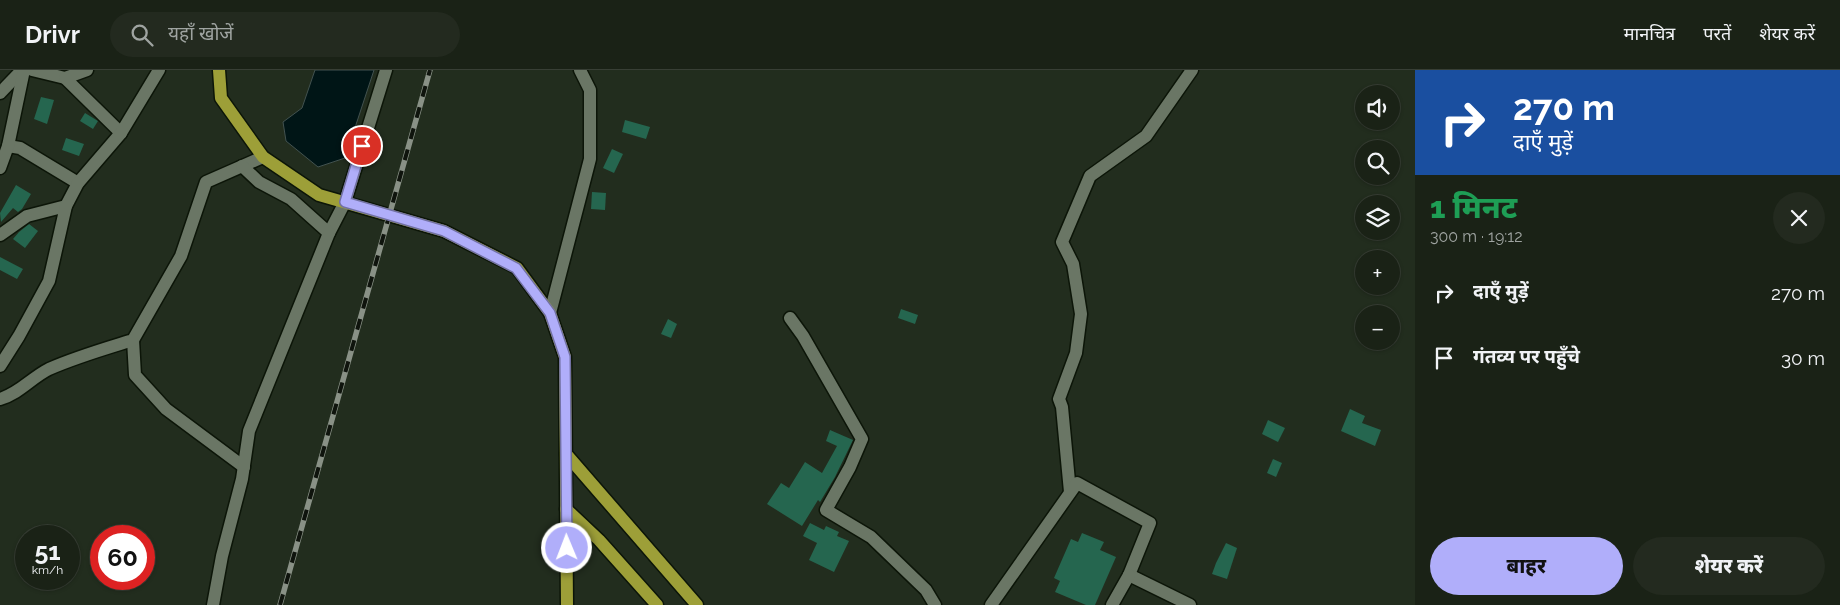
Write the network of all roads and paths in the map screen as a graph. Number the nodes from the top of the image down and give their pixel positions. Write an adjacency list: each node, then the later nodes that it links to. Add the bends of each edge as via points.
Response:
1 (23, 70): 10 (street); 12 (street)
2 (32, 70): 9 (street)
3 (87, 70): 9 (street)
4 (159, 70): 11 (street)
5 (219, 70): 13 (main road, via 221,98)
6 (386, 70): 17 (street)
7 (580, 70): 21 (street, via 590,90 590,159)
8 (1192, 70): 28 (street, via 1146,136 1090,176 1062,242 1073,264 1081,314 1076,353 1059,399)
9 (65, 78): 11 (street)
10 (0, 93)
11 (121, 133): 16 (street)
12 (8, 146): 15 (street); 16 (street, via 20,148)
13 (263, 157): 14 (street); 17 (main road, via 319,195)
14 (242, 166): 19 (street, via 259,182 291,199); 23 (street, via 206,182 181,256)
15 (0, 168)
16 (78, 183): 18 (street)
17 (345, 202): 19 (street); 21 (main road, via 444,231 516,268)
18 (66, 206): 20 (street, via 27,216); 24 (street, via 49,281)
19 (329, 233): 27 (street, via 249,431)
20 (0, 235)
21 (550, 313): 26 (main road, via 565,357)
22 (790, 318): 35 (street, via 862,439 826,510 870,537 926,590)
23 (133, 340): 25 (street, via 47,370 12,396); 27 (street, via 135,375 166,409)
24 (0, 366)
25 (0, 399)
26 (566, 454): 29 (main road); 34 (main road)
27 (244, 467): 31 (street)
28 (1070, 492): 30 (street, via 1077,483 1150,523); 36 (street)
29 (566, 509): 32 (main road); 33 (main road, via 599,540)
30 (1129, 575): 37 (street); 38 (street)
31 (213, 605)
32 (567, 605)
33 (657, 605)
34 (697, 605)
35 (936, 605)
36 (991, 605)
37 (1112, 605)
38 (1190, 605)

